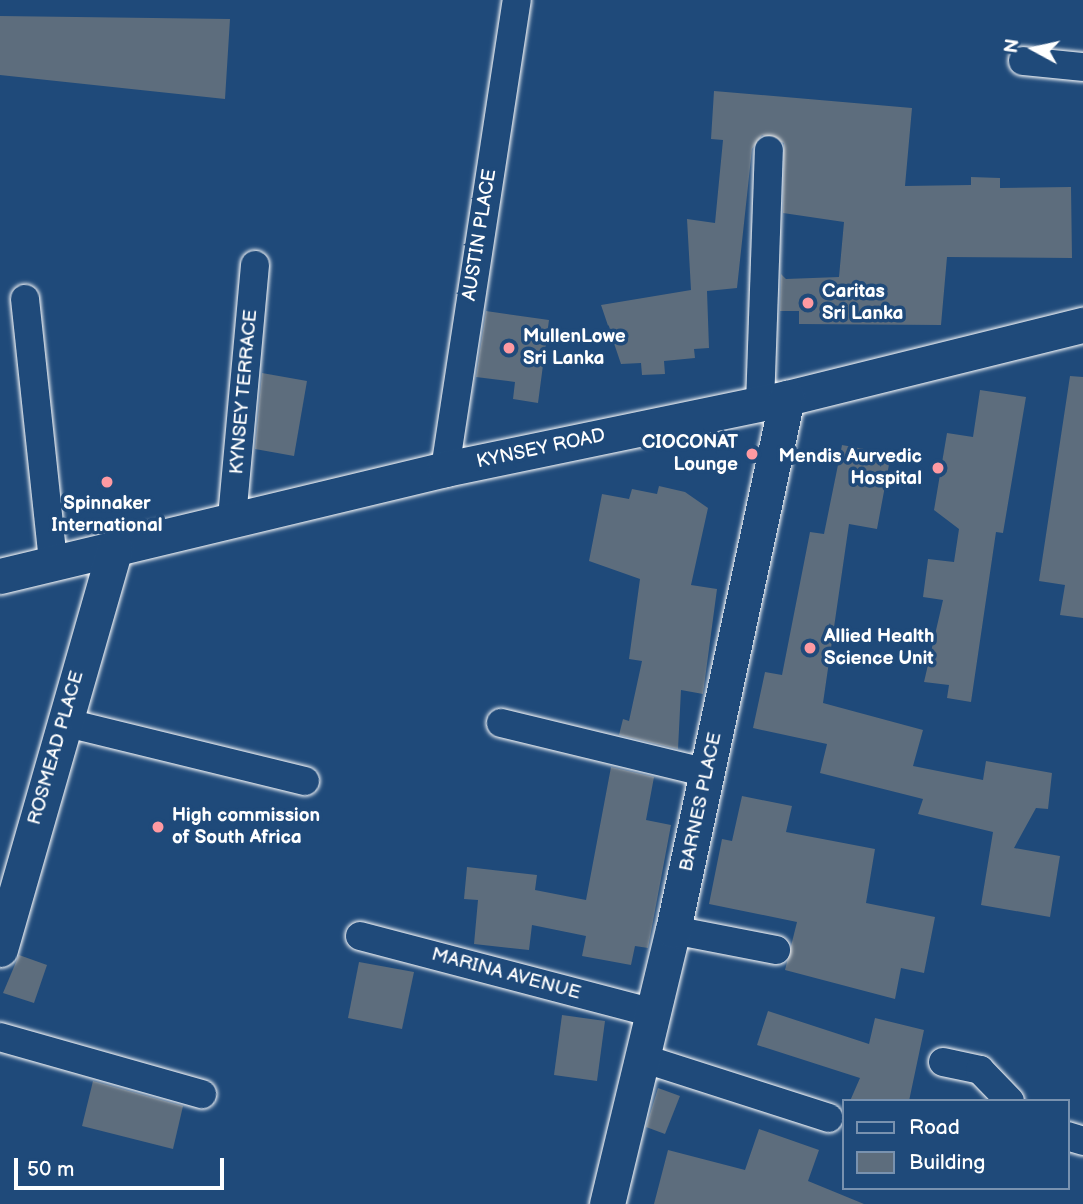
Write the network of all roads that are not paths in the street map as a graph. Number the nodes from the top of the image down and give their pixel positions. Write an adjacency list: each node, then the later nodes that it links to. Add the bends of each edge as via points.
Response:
1 (517, 0): 9 (street, AUSTIN PLACE)
2 (1023, 61): 3 (street)
3 (1083, 67)
4 (769, 150): 8 (street)
5 (255, 265): 10 (street, KYNSEY TERRACE)
6 (24, 299): 12 (street)
7 (1083, 325): 8 (street, KYNSEY ROAD)
8 (774, 401): 9 (street, KYNSEY ROAD); 16 (street, BARNES PLACE)
9 (445, 470): 10 (street, KYNSEY ROAD)
10 (232, 518): 11 (street, KYNSEY ROAD)
11 (115, 548): 12 (street, KYNSEY ROAD); 14 (street, ROSMEAD PLACE)
12 (53, 563): 13 (street, KYNSEY ROAD)
13 (0, 576)
14 (63, 722): 17 (street); 18 (street, ROSMEAD PLACE)
15 (501, 723): 16 (street)
16 (707, 773): 19 (street, BARNES PLACE)
17 (305, 781)
18 (7, 895): 21 (street, ROSMEAD PLACE)
19 (673, 930): 22 (street); 23 (street, BARNES PLACE)
20 (360, 936): 23 (street, MARINA AVENUE)
21 (0, 949)
22 (776, 950)
23 (653, 1013): 25 (street, BARNES PLACE)
24 (0, 1037): 27 (street)
25 (642, 1058): 29 (street); 30 (street, BARNES PLACE)
26 (943, 1062): 28 (street, via 981,1070)
27 (202, 1094)
28 (1008, 1099)
29 (829, 1118)
30 (607, 1204)

